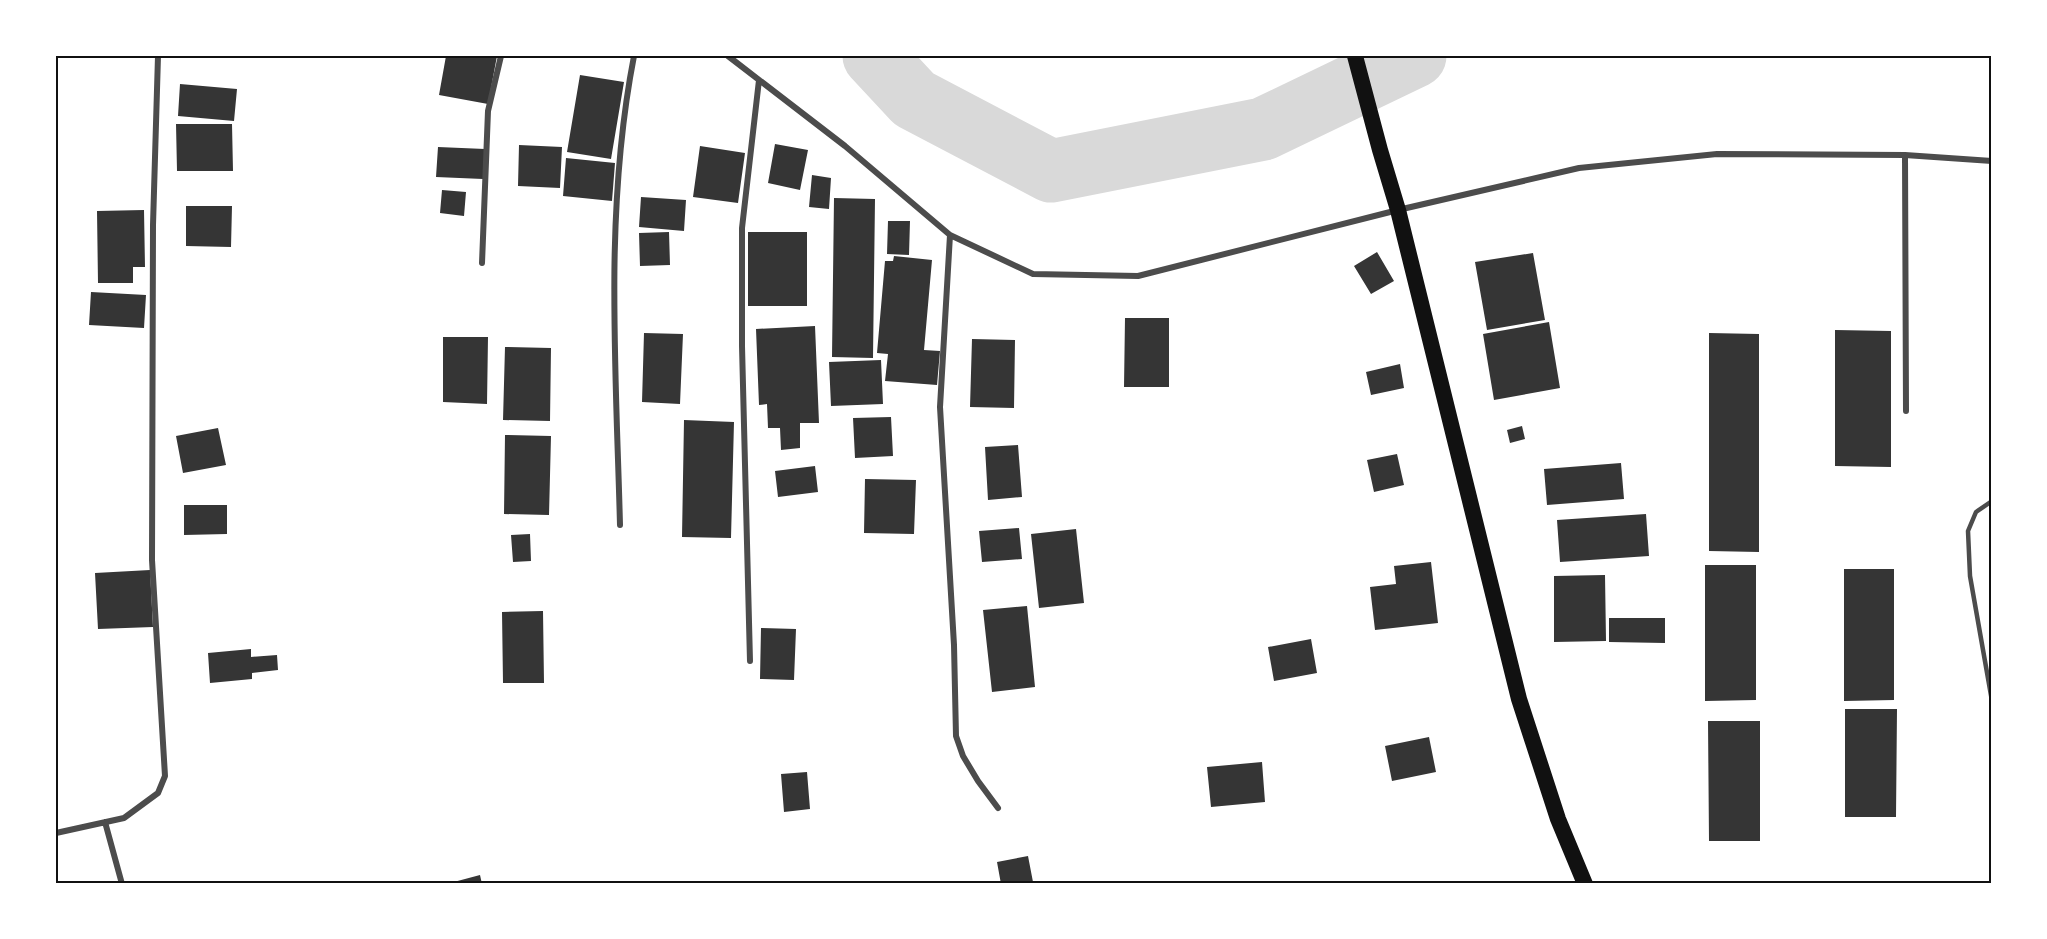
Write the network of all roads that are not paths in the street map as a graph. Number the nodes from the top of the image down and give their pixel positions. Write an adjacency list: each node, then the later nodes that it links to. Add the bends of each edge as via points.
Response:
1 (158, 56): 18 (street, via 152,560 165,776 158,793 143,805 124,818)
2 (501, 56): 11 (street, via 488,111)
3 (634, 56): 14 (street, via 617,180 614,279)
4 (728, 56): 6 (street)
5 (1355, 56): 9 (highway)
6 (759, 80): 10 (street); 15 (street, via 742,228)
7 (1905, 155): 8 (street); 9 (street, via 1717,154 1580,168); 12 (street)
8 (1992, 161)
9 (1398, 210): 10 (street, via 1138,276 1033,274); 21 (highway, via 1519,699 1558,819)
10 (950, 235): 17 (street, via 940,407 956,736 963,756)
11 (482, 262)
12 (1906, 411)
13 (1992, 501): 16 (lane, via 1976,512 1968,531 1970,576)
14 (620, 525)
15 (750, 661)
16 (1992, 701)
17 (998, 808)
18 (105, 822): 19 (street); 20 (street)
19 (56, 833)
20 (122, 884)
21 (1585, 884)

